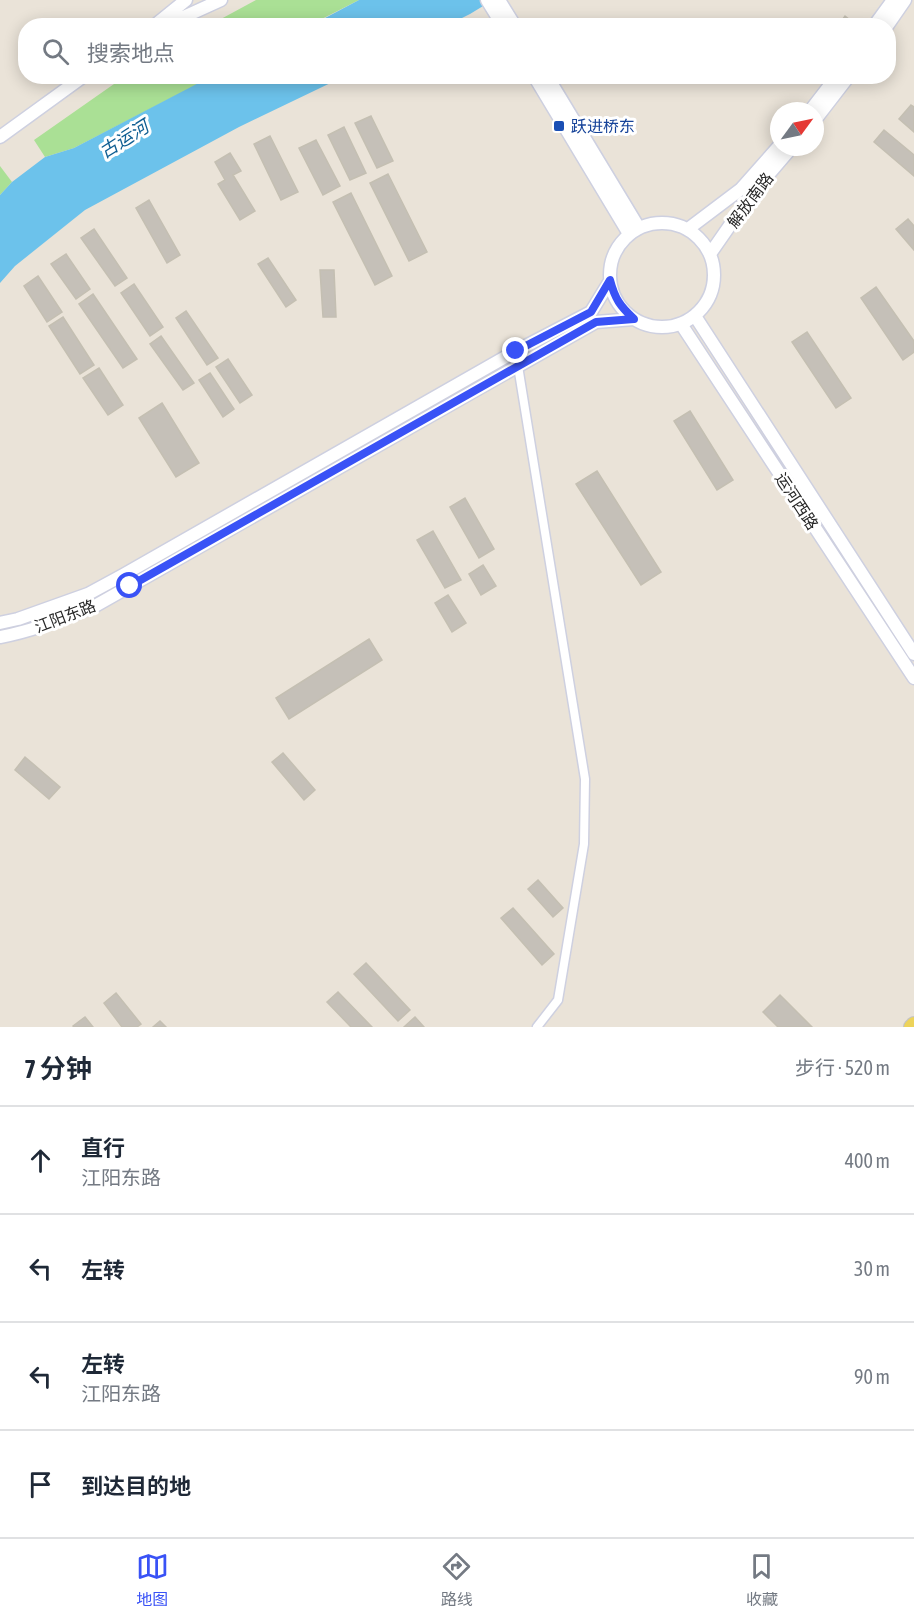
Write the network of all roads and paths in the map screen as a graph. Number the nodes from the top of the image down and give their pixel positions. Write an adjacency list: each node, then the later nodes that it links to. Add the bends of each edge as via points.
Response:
1 (186, 0): 8 (main road)
2 (203, 0): 9 (main road)
3 (221, 0): 10 (main road)
4 (487, 0): 11 (main road)
5 (499, 0): 12 (main road)
6 (893, 0): 13 (main road)
7 (905, 0): 14 (main road)
8 (164, 18)
9 (173, 18)
10 (182, 18)
11 (504, 18)
12 (508, 18)
13 (880, 18)
14 (892, 18)
15 (73, 84): 22 (main road)
16 (539, 84): 26 (main road)
17 (551, 84): 26 (main road)
18 (831, 84): 20 (main road)
19 (843, 84): 21 (main road)
20 (817, 102)
21 (824, 108)
22 (0, 137)
23 (770, 156): 25 (main road, 解放南路, via 741,189)
24 (784, 156): 27 (main road, 解放南路)
25 (688, 229): 26 (main road, via 672,223 655,223); 27 (main road)
26 (634, 231): 28 (main road, via 618,247 611,263)
27 (710, 254): 29 (main road, via 713,287 707,303)
28 (610, 280): 30 (main road, via 615,297); 33 (main road, 江阳东路, via 591,312 88,594)
29 (695, 316): 31 (main road); 35 (main road, 运河西路)
30 (634, 319): 31 (main road, via 665,327); 32 (main road, 江阳东路, via 596,322)
31 (681, 324): 36 (main road, 运河西路)
32 (518, 366): 34 (main road, 江阳东路, via 95,606); 37 (street, via 585,778 584,844 558,1000)
33 (0, 623)
34 (0, 637)
35 (914, 654)
36 (914, 678)
37 (537, 1027)

